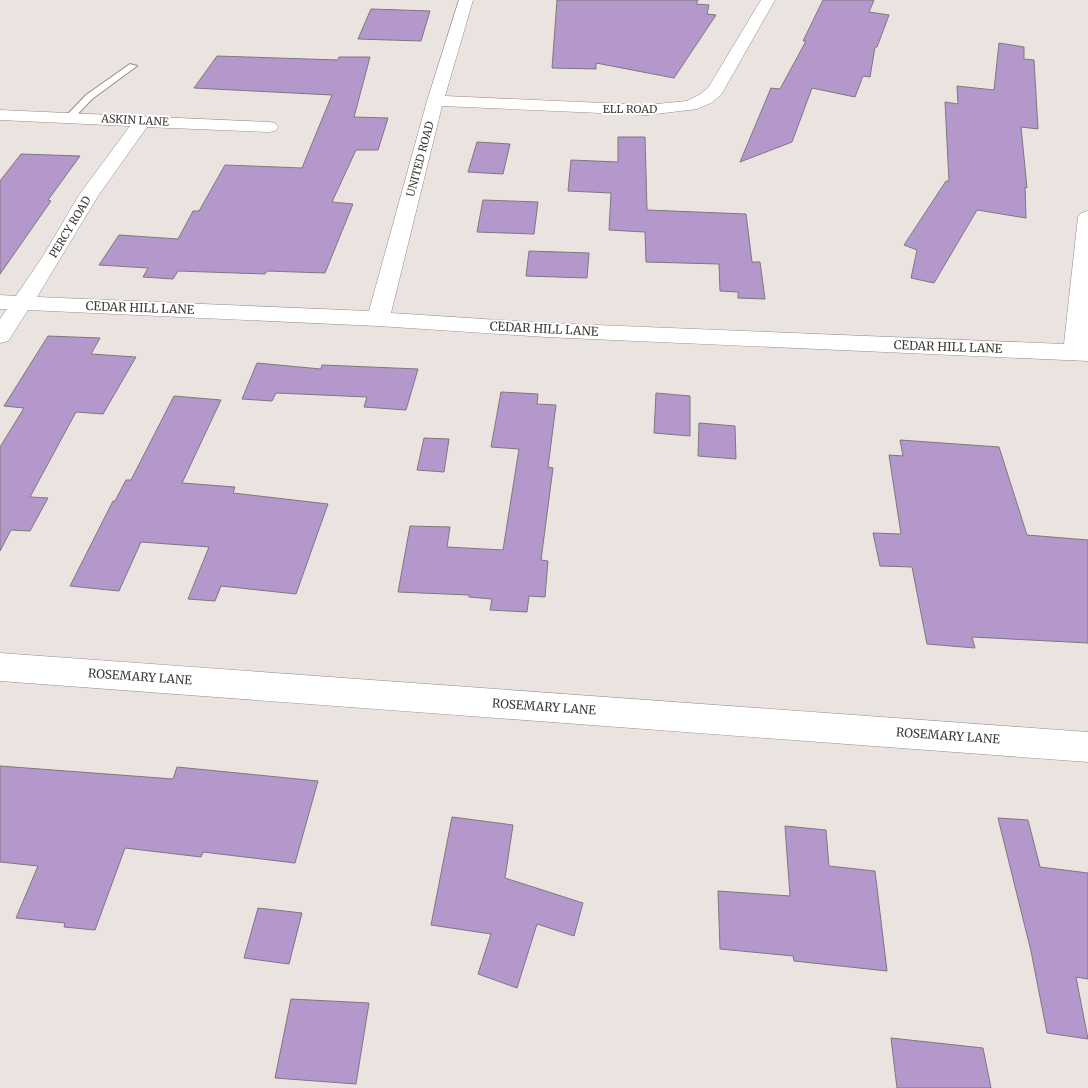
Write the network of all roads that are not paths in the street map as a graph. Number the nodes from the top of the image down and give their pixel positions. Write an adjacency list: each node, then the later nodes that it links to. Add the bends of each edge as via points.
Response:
1 (466, 0): 4 (street, UNITED ROAD)
2 (768, 0): 4 (street, ELL ROAD, via 715,91 691,105 616,110)
3 (132, 66): 6 (lane, via 89,97)
4 (435, 101): 12 (street, UNITED ROAD)
5 (0, 114): 6 (street, ASKIN LANE)
6 (70, 117): 7 (street, ASKIN LANE)
7 (143, 120): 8 (street, ASKIN LANE); 11 (street, PERCY ROAD, via 88,195 54,256)
8 (269, 127)
9 (1088, 228): 14 (street, via 1076,330)
10 (0, 302): 11 (street, CEDAR HILL LANE)
11 (22, 303): 12 (street, CEDAR HILL LANE); 13 (street, PERCY ROAD)
12 (378, 319): 14 (street, CEDAR HILL LANE, via 546,330)
13 (0, 336)
14 (1082, 353)
15 (0, 667): 16 (street, ROSEMARY LANE)
16 (1088, 746)

